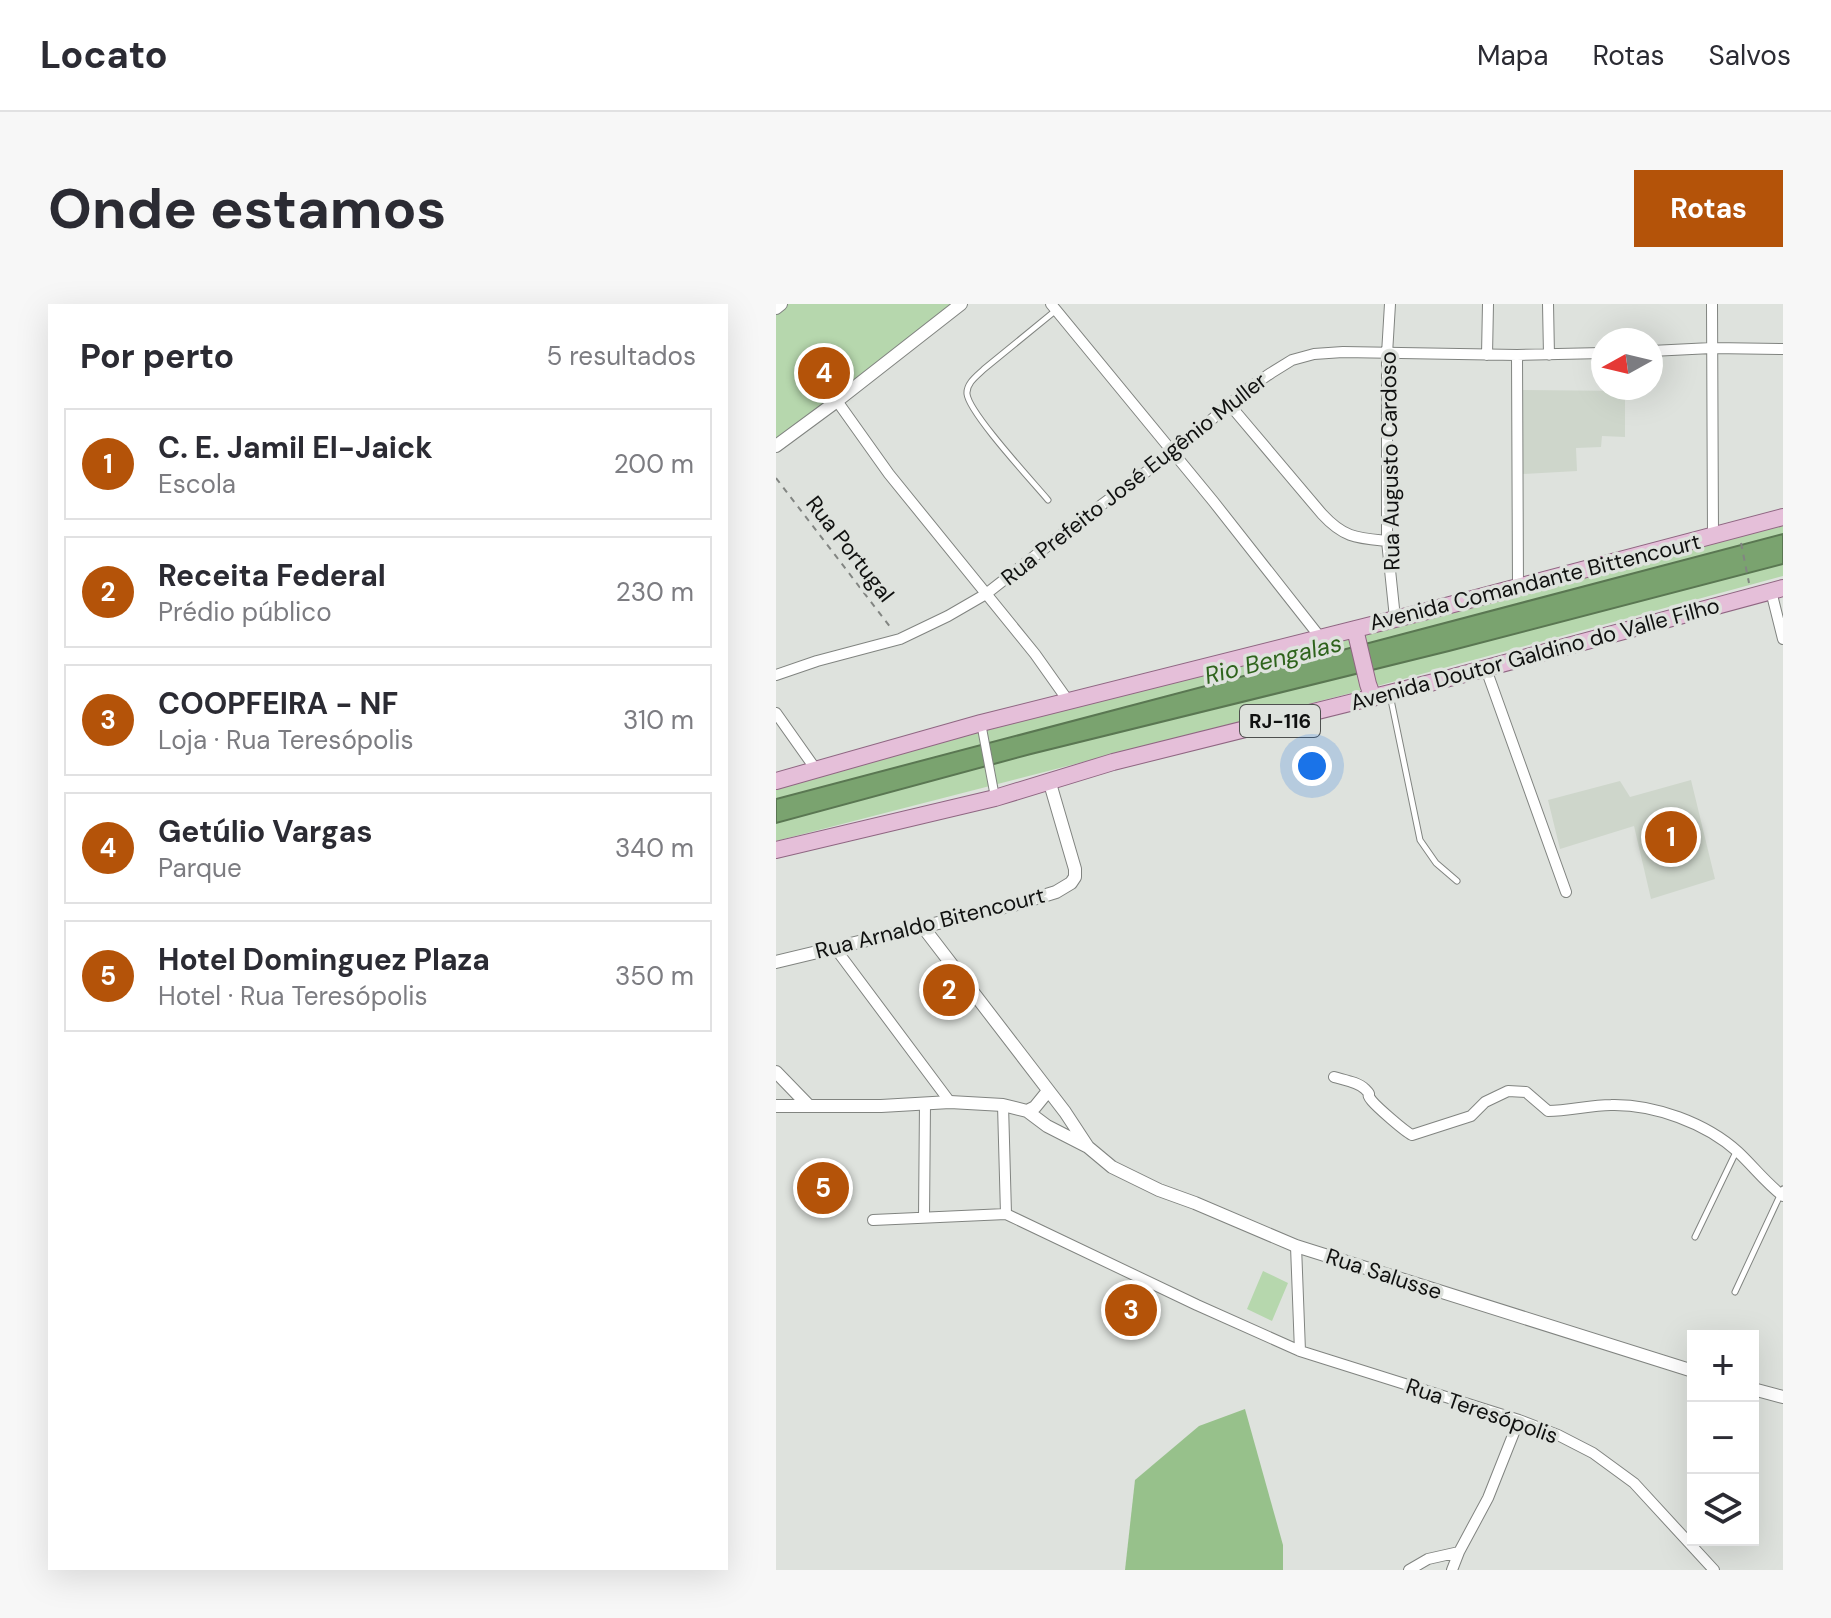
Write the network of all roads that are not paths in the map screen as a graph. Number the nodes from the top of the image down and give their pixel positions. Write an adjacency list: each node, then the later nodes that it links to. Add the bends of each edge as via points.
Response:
1 (781, 304): 8 (street)
2 (961, 304): 17 (street)
3 (1390, 304): 13 (street, Rua Augusto Cardoso)
4 (1488, 304): 14 (street)
5 (1548, 304): 16 (street)
6 (1712, 304): 9 (street)
7 (1054, 307): 20 (street); 21 (lane, via 967,390 977,414)
8 (776, 308)
9 (1712, 348): 10 (street); 11 (street); 23 (street)
10 (1783, 349)
11 (1663, 350)
12 (1591, 353): 16 (street, Rua Prefeito José Eugênio Muller)
13 (1387, 354): 14 (street, Rua Prefeito José Eugênio Muller); 18 (street, Rua Prefeito José Eugênio Muller, via 1343,352 1292,360); 24 (street, Rua Augusto Cardoso)
14 (1487, 355): 15 (street, Rua Prefeito José Eugênio Muller)
15 (1517, 355): 16 (street, Rua Prefeito José Eugênio Muller); 25 (street)
16 (1549, 355)
17 (837, 401): 19 (street); 27 (street)
18 (1229, 404): 20 (street, Rua Prefeito José Eugênio Muller); 24 (street, via 1337,530)
19 (776, 446)
20 (1173, 452): 27 (street, Rua Prefeito José Eugênio Muller); 30 (street)
21 (1048, 500)
22 (1783, 517): 23 (main road, Avenida Comandante Bittencourt)
23 (1713, 536): 25 (main road, Avenida Comandante Bittencourt)
24 (1387, 541): 28 (street, Rua Augusto Cardoso)
25 (1518, 588): 28 (main road, Avenida Comandante Bittencourt)
26 (1777, 590): 31 (street); 32 (main road, Avenida Doutor Galdino do Valle Filho / RJ-116)
27 (986, 594): 33 (street, Rua Prefeito José Eugênio Muller, via 900,639); 35 (street)
28 (1395, 618): 29 (main road, Avenida Comandante Bittencourt)
29 (1357, 634): 30 (main road, Avenida Comandante Bittencourt); 34 (main road)
30 (1320, 637): 35 (main road, Avenida Comandante Bittencourt)
31 (1783, 639)
32 (1486, 669): 34 (main road, Avenida Doutor Galdino do Valle Filho / RJ-116); 44 (street)
33 (776, 675)
34 (1376, 692): 39 (main road, Avenida Doutor Galdino do Valle Filho / RJ-116); 43 (lane, via 1420,840)
35 (1069, 702): 37 (main road, Avenida Comandante Bittencourt)
36 (776, 713): 38 (street)
37 (981, 723): 38 (main road, Avenida Comandante Bittencourt); 41 (street)
38 (817, 771): 40 (main road, Avenida Comandante Bittencourt)
39 (1049, 780): 41 (main road, Avenida Doutor Galdino do Valle Filho / RJ-116); 45 (street, Rua Arnaldo Bitencourt, via 1075,869 1071,883 1041,897)
40 (776, 781)
41 (995, 798): 42 (main road, Avenida Doutor Galdino do Valle Filho / RJ-116)
42 (776, 850)
43 (1457, 881)
44 (1566, 892)
45 (923, 927): 46 (street, Rua Arnaldo Bitencourt); 50 (street)
46 (835, 948): 47 (street, Rua Arnaldo Bitencourt); 51 (street)
47 (776, 962)
48 (776, 1072): 55 (street)
49 (1334, 1077): 58 (street, via 1362,1086 1412,1135 1471,1116 1508,1091 1526,1092 1548,1111 1638,1107 1691,1121)
50 (1048, 1091): 56 (street); 57 (street)
51 (950, 1102): 52 (street); 53 (street)
52 (925, 1103): 55 (street); 61 (street)
53 (1003, 1105): 56 (street); 60 (street)
54 (776, 1106): 55 (street)
55 (809, 1106)
56 (1027, 1111): 57 (street)
57 (1088, 1147): 64 (street, Rua Salusse, via 1138,1180)
58 (1737, 1151): 59 (street); 63 (lane)
59 (1782, 1193): 65 (lane)
60 (1006, 1214): 61 (street, Rua Teresópolis); 66 (street, Rua Teresópolis)
61 (924, 1217): 62 (street, Rua Teresópolis)
62 (873, 1220)
63 (1695, 1237)
64 (1296, 1246): 66 (street); 67 (street, Rua Salusse)
65 (1735, 1292)
66 (1300, 1351): 70 (street, Rua Teresópolis)
67 (1687, 1369)
68 (1759, 1391): 69 (street)
69 (1783, 1397)
70 (1519, 1420): 71 (street, via 1488,1498); 74 (street, Rua Teresópolis, via 1593,1453 1634,1483)
71 (1459, 1552): 72 (street); 73 (street)
72 (1409, 1570)
73 (1452, 1570)
74 (1714, 1570)

